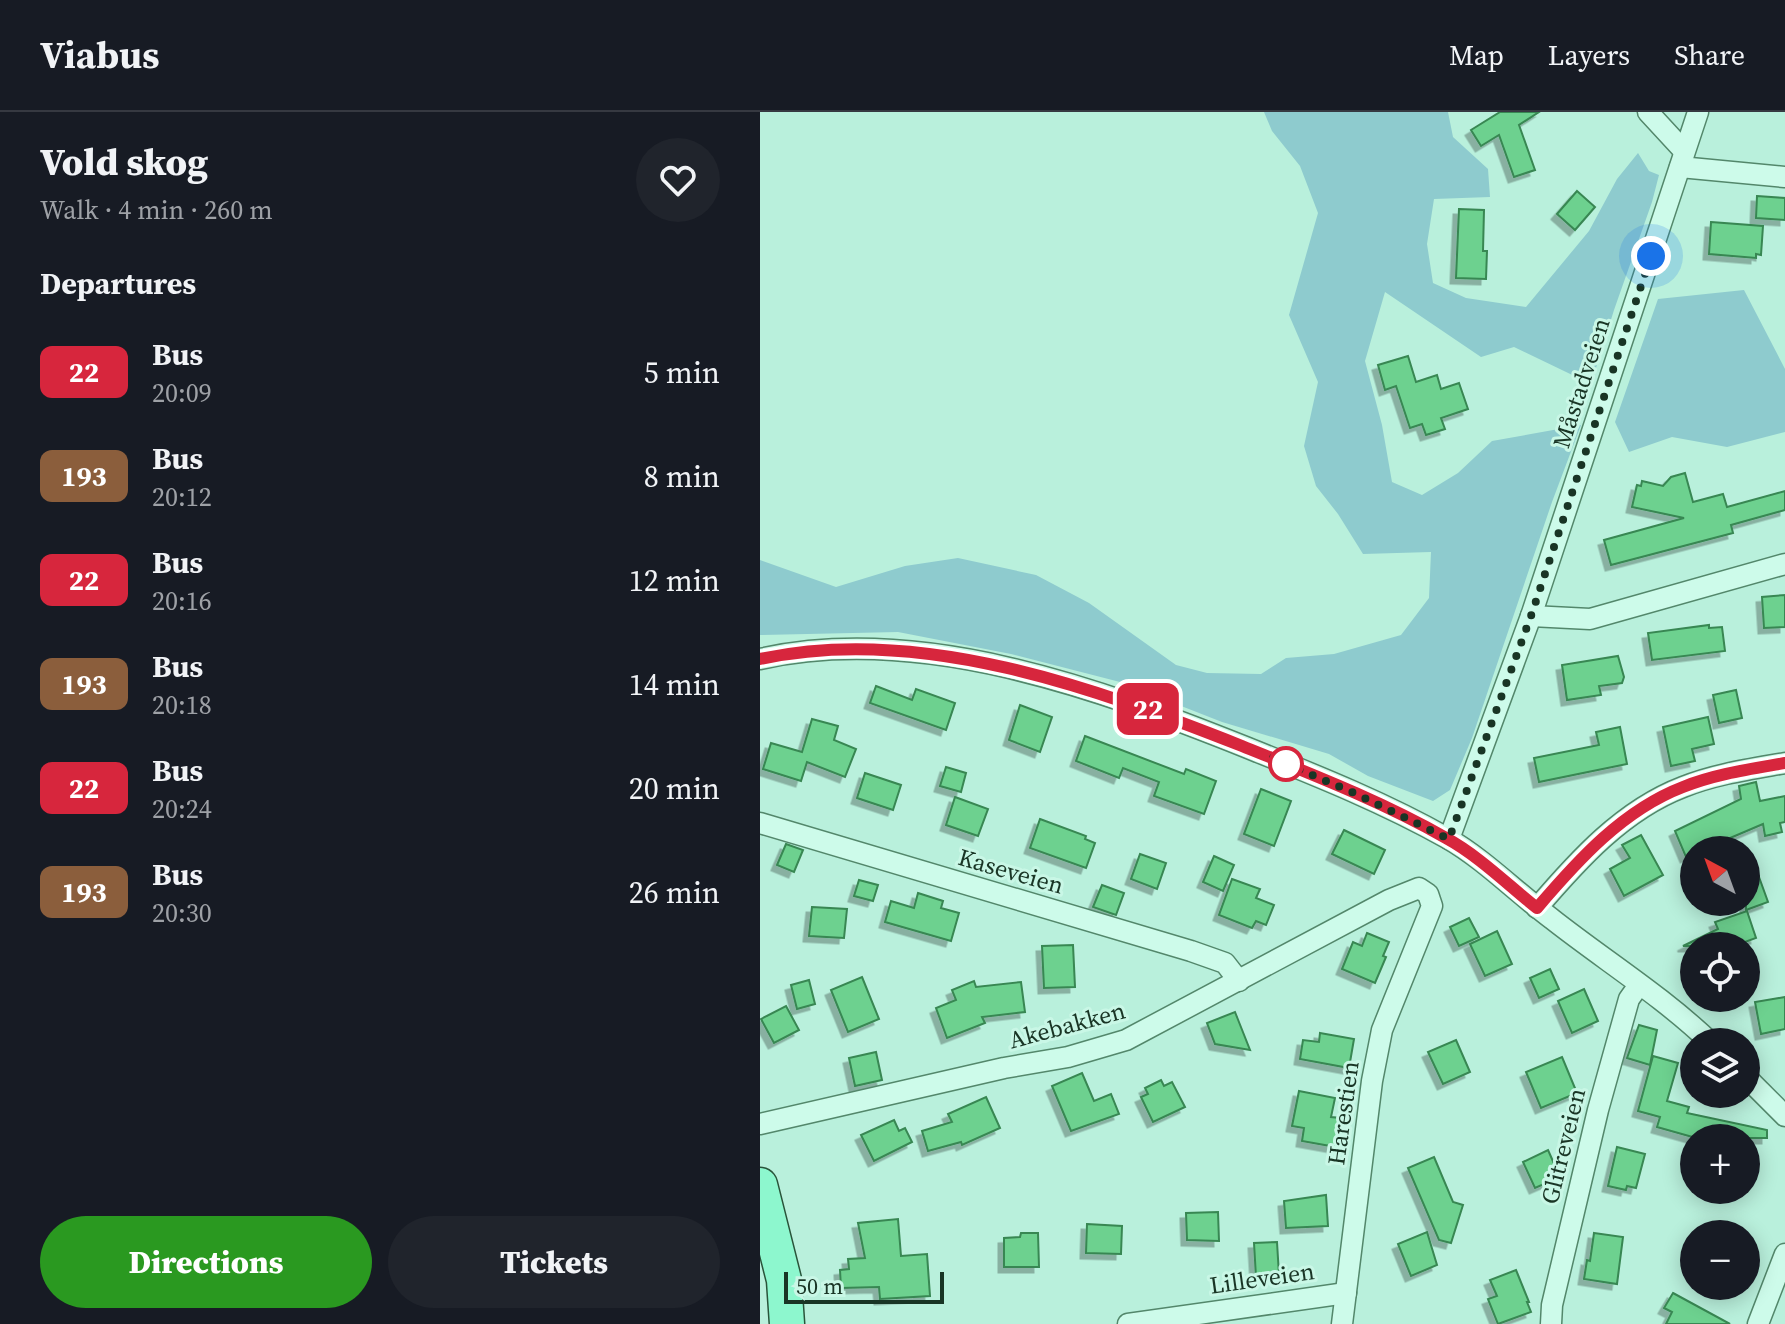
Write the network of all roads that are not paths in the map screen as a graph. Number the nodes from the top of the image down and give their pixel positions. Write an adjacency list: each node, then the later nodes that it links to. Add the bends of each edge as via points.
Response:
1 (1648, 112): 3 (street)
2 (1698, 112): 3 (street, Måstadveien)
3 (1682, 159): 4 (street); 6 (street, Måstadveien)
4 (1785, 177)
5 (1785, 564): 6 (street, via 1590,619)
6 (1531, 616): 10 (street, Måstadveien)
7 (760, 659): 10 (street, via 817,652 913,652 1028,673 1180,721 1328,781)
8 (1785, 763): 11 (street, via 1685,786 1656,799 1610,831)
9 (760, 823): 13 (street, Kaseveien, via 1191,951 1225,963)
10 (1449, 839): 11 (street)
11 (1537, 908): 14 (street)
12 (1428, 918): 13 (street, Akebakken, via 1428,894 1419,888 1409,890); 21 (street, Harestien, via 1382,1030)
13 (1239, 981): 18 (street, Akebakken, via 1126,1040)
14 (1639, 985): 15 (street); 26 (street, Glitreveien, via 1629,999 1598,1110)
15 (1693, 1028)
16 (1760, 1091): 17 (street)
17 (1785, 1116)
18 (760, 1124)
19 (760, 1185): 23 (main road, via 784,1280)
20 (1785, 1254): 27 (street)
21 (1346, 1293): 22 (street, Lilleveien); 25 (street, Harestien)
22 (1194, 1320): 24 (street, Lilleveien)
23 (787, 1324)
24 (1128, 1324)
25 (1342, 1324)
26 (1551, 1324)
27 (1758, 1324)

